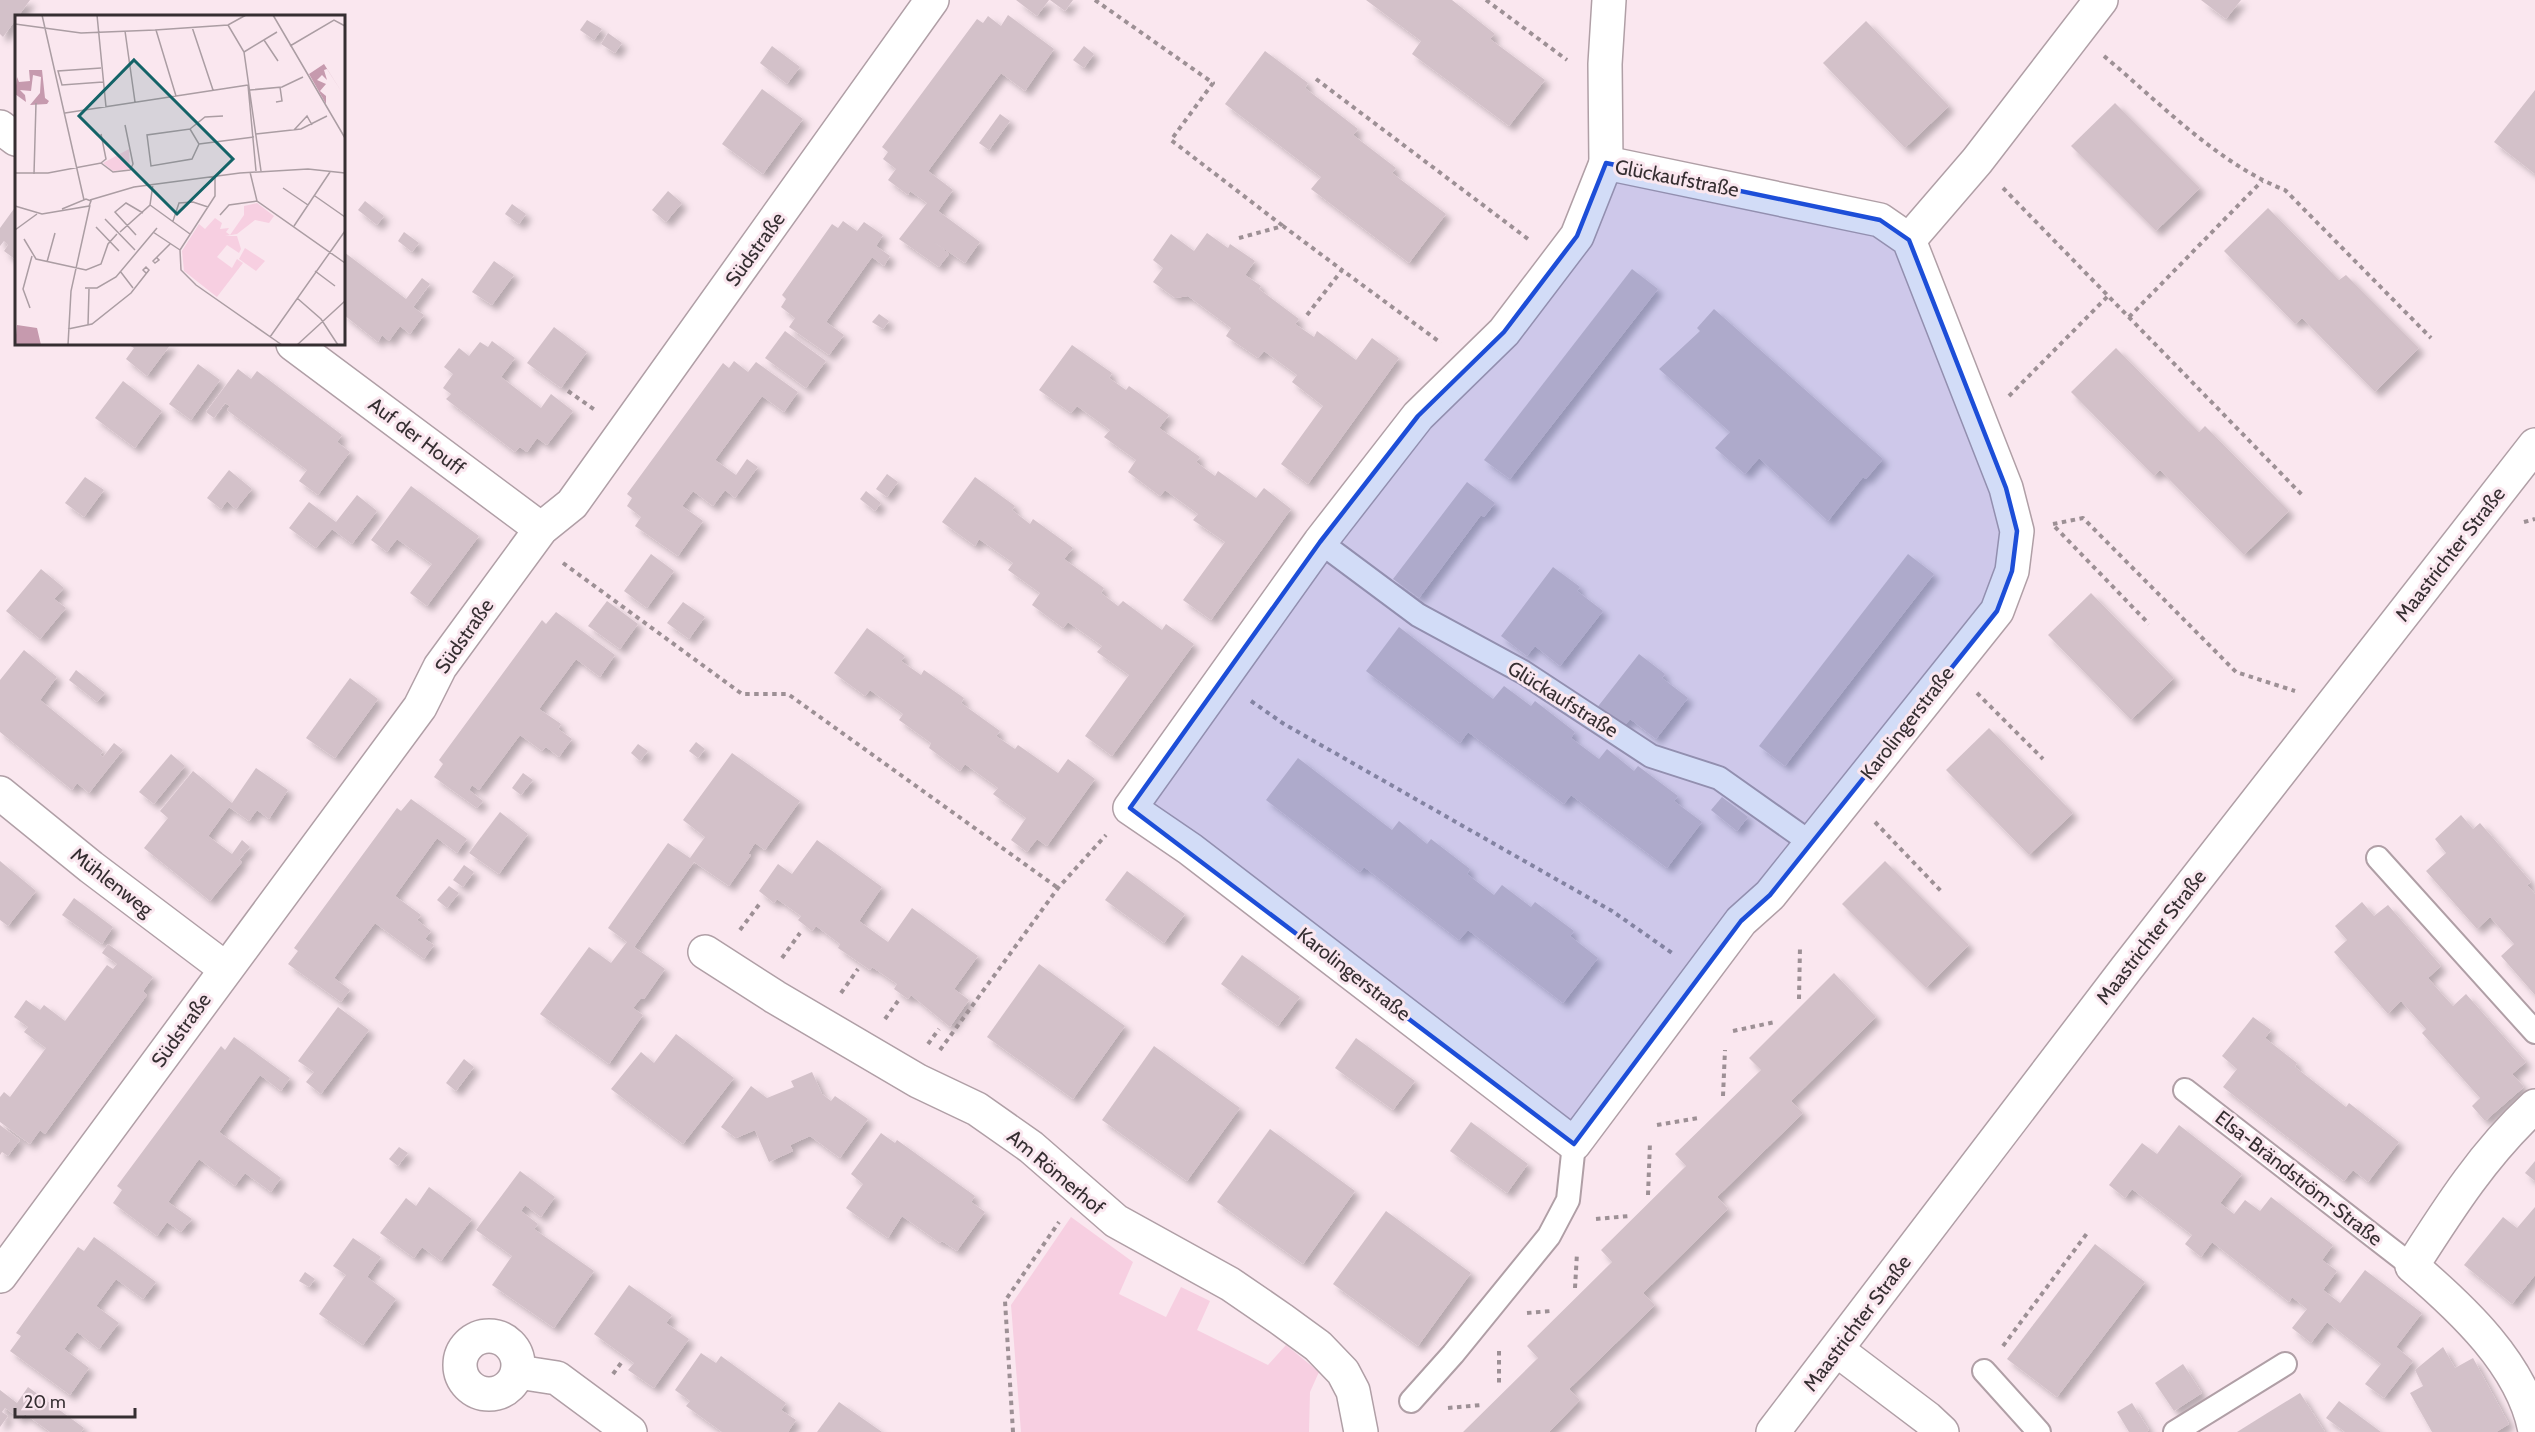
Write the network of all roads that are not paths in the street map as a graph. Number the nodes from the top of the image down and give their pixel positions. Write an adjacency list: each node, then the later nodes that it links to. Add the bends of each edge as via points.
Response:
1 (933, 0): 10 (street, Südstraße, via 572,504)
2 (1609, 0): 6 (street)
3 (2101, 0): 7 (street, via 1977,161)
4 (0, 127): 5 (street)
5 (15, 138)
6 (1606, 163): 7 (street, Glückaufstraße, via 1880,220); 11 (street, Glückaufstraße, via 1577,236 1504,332 1418,416)
7 (1909, 240): 14 (street, Karolingerstraße, via 2006,488 2017,531 2012,571 1997,611)
8 (294, 345): 10 (street, Auf der Houff)
9 (2532, 457): 24 (street, Maastrichter Straße, via 2323,716 1997,1136)
10 (537, 535): 17 (street, Südstraße, via 440,667 420,707)
11 (1320, 542): 13 (street, Glückaufstraße); 14 (lane, Glückaufstraße, via 1418,615 1523,672 1651,756 1719,778)
12 (0, 793): 17 (street, Mühlenweg)
13 (1130, 808): 21 (street, Karolingerstraße, via 1190,849)
14 (1811, 843): 21 (street, Karolingerstraße, via 1770,895 1741,921)
15 (2378, 858): 18 (lane)
16 (705, 952): 31 (street, Am Römerhof, via 918,1081 977,1108 1031,1147 1116,1221 1230,1284 1318,1346 1348,1381)
17 (226, 969): 23 (street, Südstraße)
18 (2535, 1032)
19 (2185, 1090): 22 (lane, Elsa-Brändström-Straße)
20 (2535, 1106): 22 (street, via 2503,1136 2452,1203)
21 (1574, 1144): 28 (lane, via 1568,1200 1549,1236)
22 (2412, 1266): 29 (street, Elsa-Brändström-Straße, via 2477,1327 2511,1371)
23 (0, 1276)
24 (1837, 1350): 32 (street, Maastrichter Straße); 33 (street)
25 (2285, 1364): 35 (lane)
26 (1984, 1371): 34 (lane)
27 (518, 1372): 30 (street, via 557,1378)
28 (1411, 1401)
29 (2535, 1431)
30 (630, 1432)
31 (1361, 1432)
32 (1773, 1432)
33 (1942, 1432)
34 (2039, 1432)
35 (2175, 1432)

